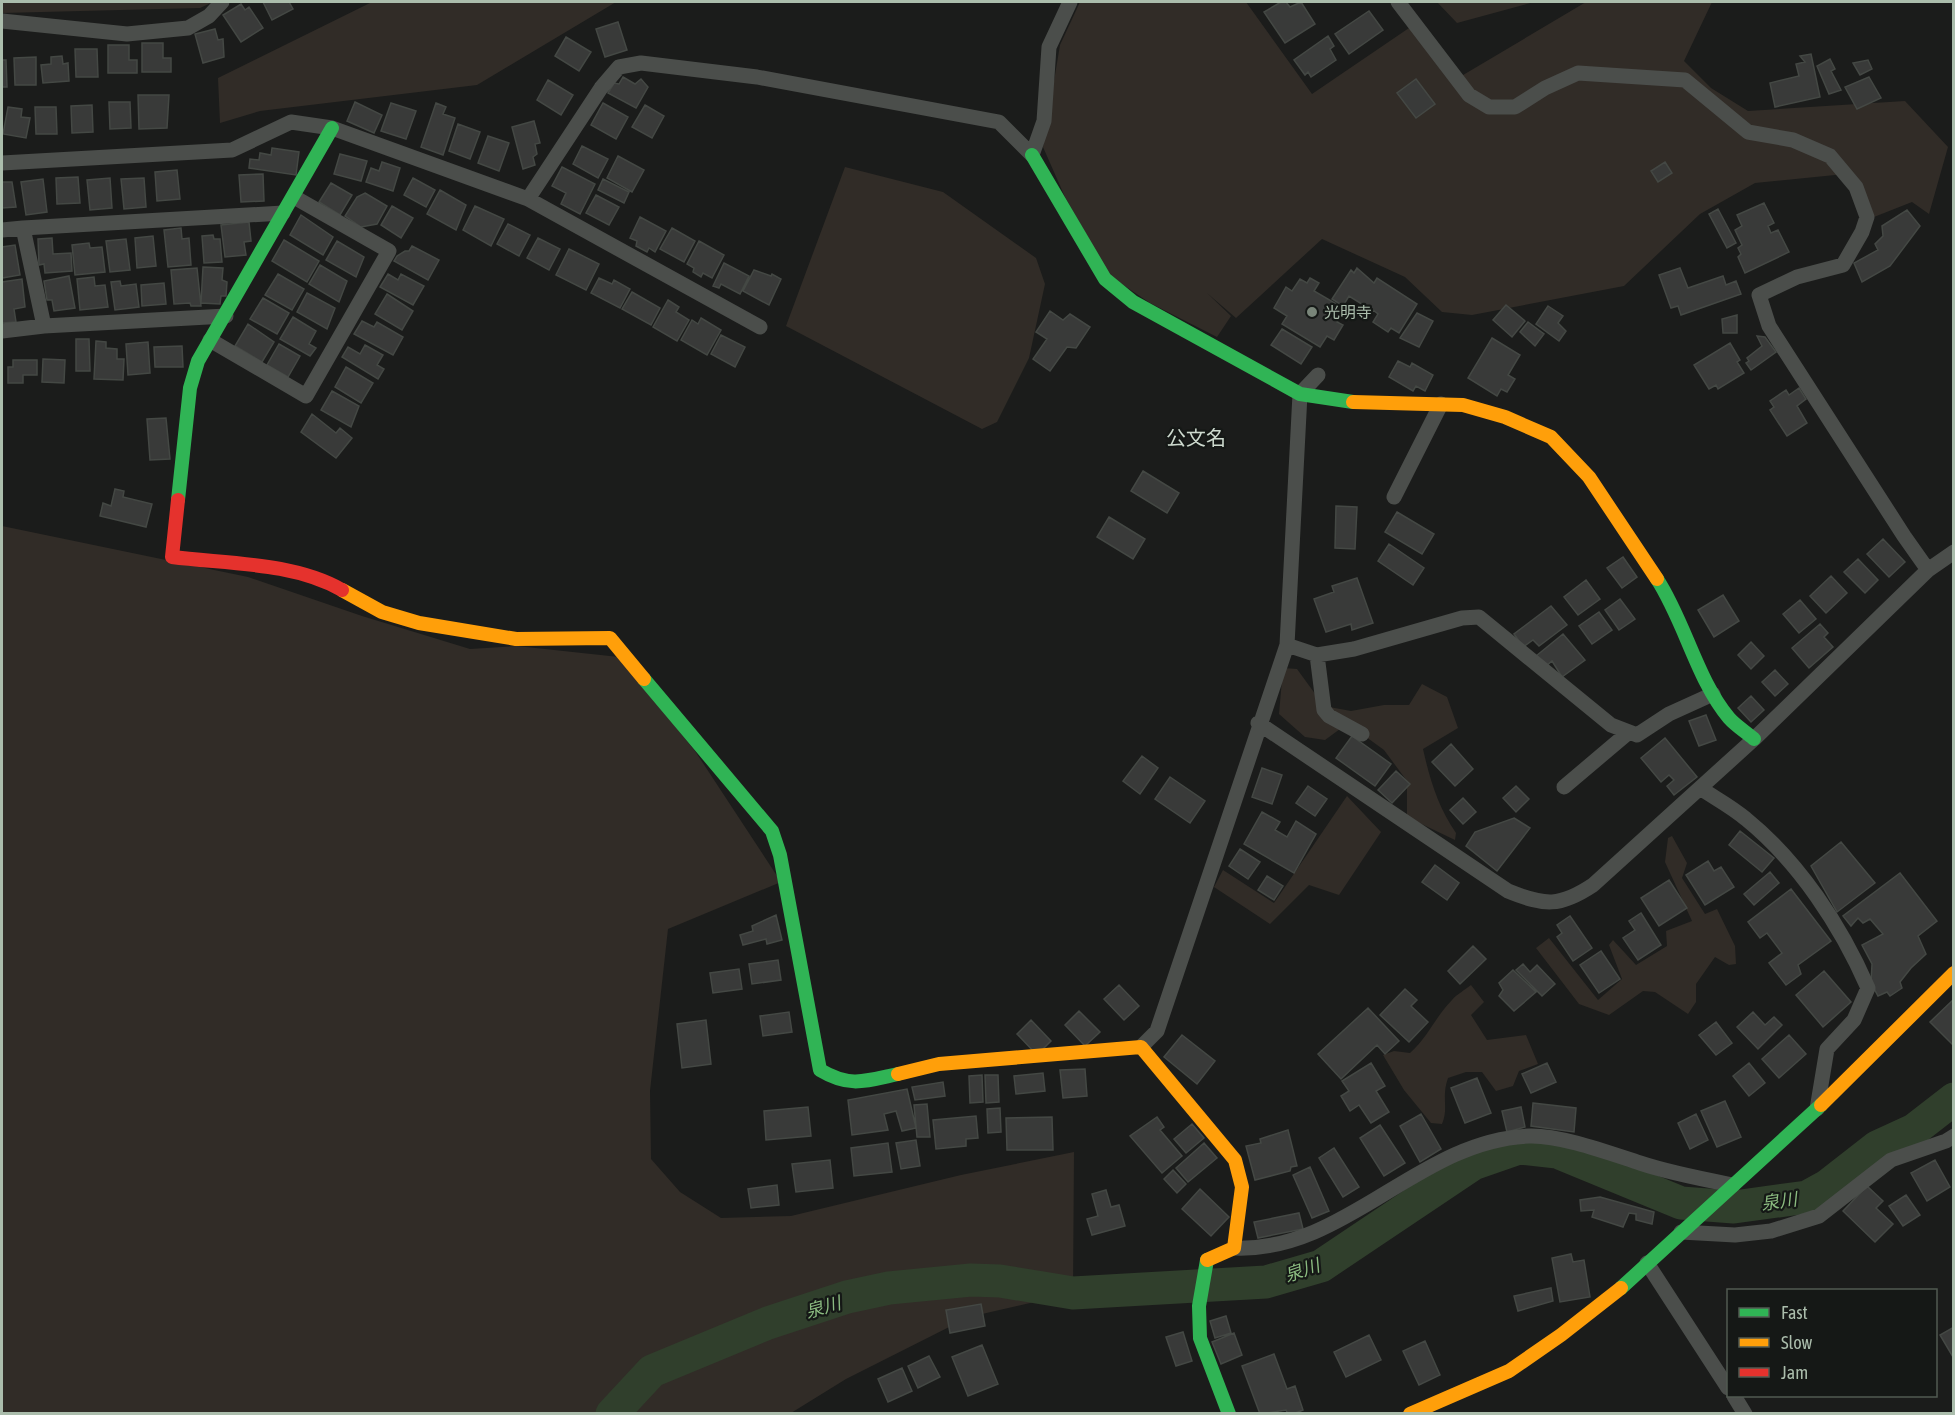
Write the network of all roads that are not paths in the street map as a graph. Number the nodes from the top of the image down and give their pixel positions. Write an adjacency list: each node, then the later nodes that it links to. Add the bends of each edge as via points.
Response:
1 (222, 2): 4 (street, via 209,16 188,28 127,34)
2 (1070, 2): 6 (street, via 1049,48 1044,121)
3 (1398, 2): 23 (street, via 1469,95 1489,107 1515,106 1578,73 1685,80 1748,132 1793,140 1830,156 1856,187 1867,217 1862,232 1843,265 1797,277 1759,295 1769,326)
4 (2, 21)
5 (332, 128): 7 (street, via 291,122 232,150); 8 (street); 9 (street)
6 (1032, 155): 9 (street, via 999,122 757,77 641,63 620,67 601,88); 19 (street, via 1105,279 1133,302)
7 (2, 163)
8 (294, 197): 10 (street); 17 (street, via 389,251 306,396)
9 (528, 199): 15 (street)
10 (283, 213): 11 (street); 13 (street)
11 (23, 228): 12 (street); 14 (street)
12 (2, 230)
13 (226, 316): 14 (street); 17 (street)
14 (44, 326): 16 (street)
15 (760, 327)
16 (2, 331)
17 (210, 340): 34 (street, via 190,388 172,557 291,571 325,580 382,612 419,623 516,639 610,638 772,831 780,855 820,1070 838,1081 858,1083 939,1064)
18 (1318, 375): 19 (street)
19 (1300, 394): 20 (street, via 1356,402); 24 (street)
20 (1441, 404): 21 (street); 26 (street, via 1463,405 1505,417 1551,437 1567,451 1589,477 1672,603)
21 (1394, 497)
22 (1953, 552): 23 (street)
23 (1928, 570): 30 (street)
24 (1287, 645): 25 (street); 27 (street)
25 (1317, 655): 28 (street, via 1479,617 1611,725); 29 (street, via 1324,710)
26 (1713, 694): 28 (street, via 1637,735); 30 (street, via 1730,719)
27 (1258, 723): 32 (street, via 1509,891 1541,902 1572,900 1593,885); 34 (street, via 1157,1031)
28 (1629, 732): 31 (street)
29 (1362, 734)
30 (1754, 739): 32 (street)
31 (1564, 787)
32 (1700, 788): 35 (street, via 1746,819 1796,867 1855,957 1868,988 1854,1020 1827,1049)
33 (1953, 973): 35 (street)
34 (1141, 1047): 39 (street, via 1234,1160 1242,1187)
35 (1817, 1109): 37 (street)
36 (1953, 1136): 38 (street, via 1891,1160 1819,1216 1772,1231 1735,1235)
37 (1732, 1186): 38 (street); 39 (street, via 1594,1148 1530,1136 1489,1143 1451,1157 1329,1228 1257,1249)
38 (1685, 1229): 40 (street)
39 (1234, 1248): 43 (street, via 1206,1260 1199,1306 1200,1338)
40 (1647, 1263): 41 (street); 44 (street, via 1561,1335 1509,1371)
41 (1727, 1386)
42 (1735, 1397): 45 (street)
43 (1228, 1413)
44 (1410, 1413)
45 (1745, 1413)

